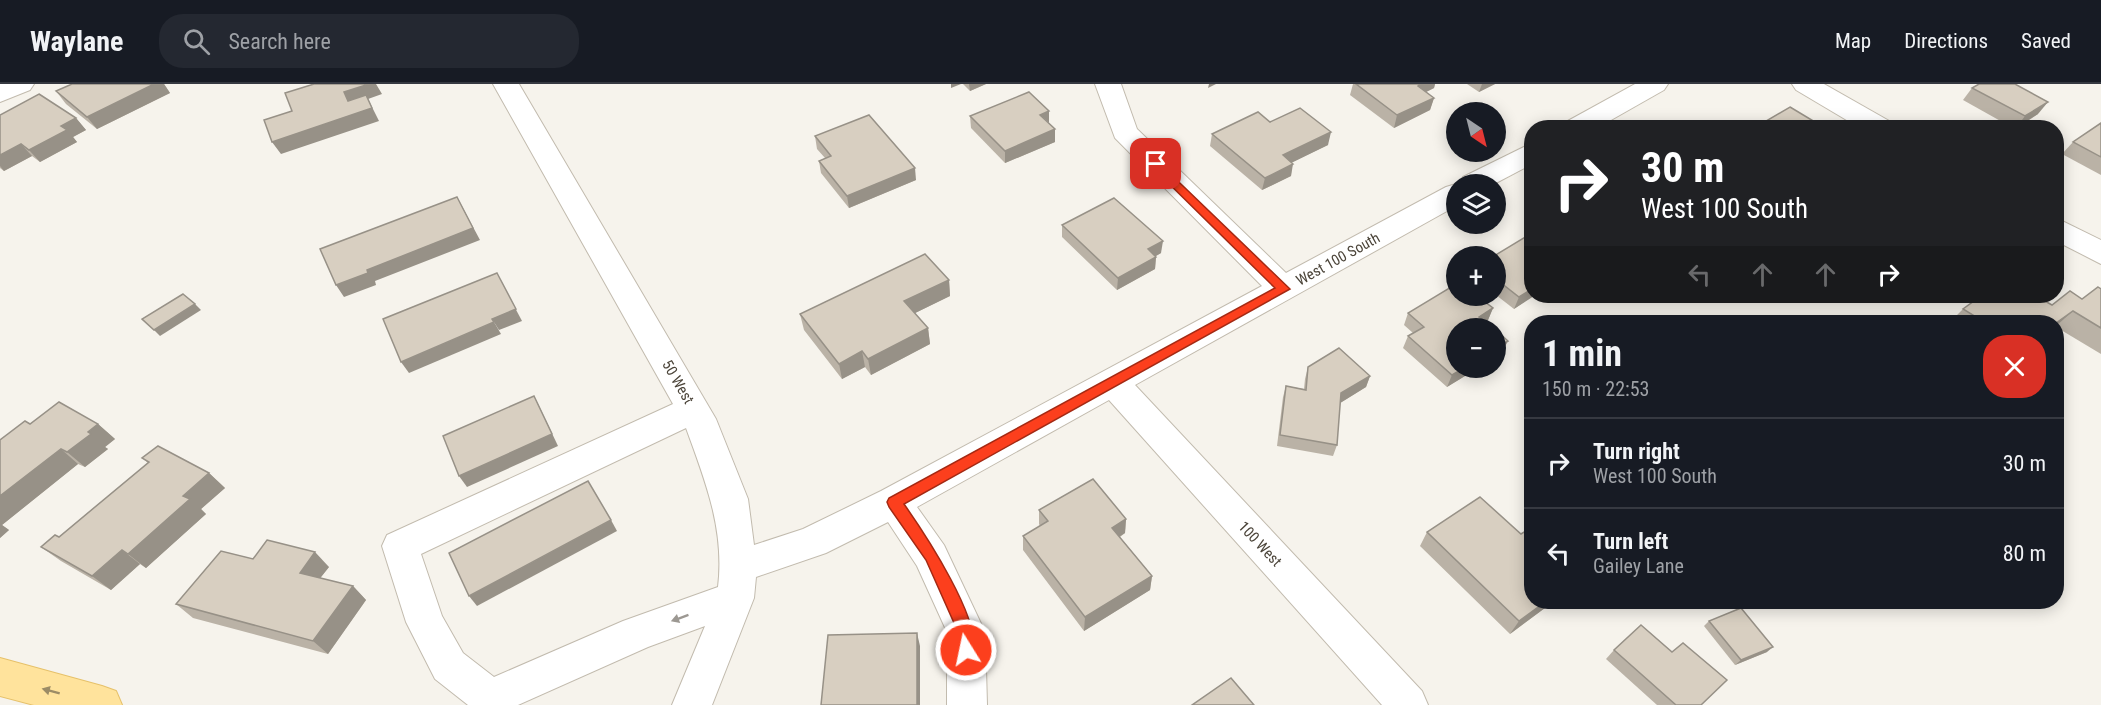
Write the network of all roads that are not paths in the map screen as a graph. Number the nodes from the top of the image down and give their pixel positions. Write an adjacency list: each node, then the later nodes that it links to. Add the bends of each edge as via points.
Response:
1 (21, 84): 6 (street)
2 (506, 84): 16 (street, 50 West)
3 (1108, 84): 14 (street, via 1125,132)
4 (1655, 84): 7 (street)
5 (1805, 84): 8 (street)
6 (0, 94)
7 (1590, 120)
8 (1867, 120)
9 (1524, 156): 10 (street)
10 (1491, 174)
11 (1446, 200): 14 (street, West 100 South)
12 (2064, 232): 13 (street)
13 (2101, 253)
14 (1284, 289): 15 (street, West 100 South)
15 (1113, 382): 17 (street, West 100 South); 23 (street, 100 West)
16 (693, 409): 18 (street, 50 West, via 730,499); 18 (street, West 100 South, one-way to 16, via 637,633 490,698 449,666 425,622 400,546)
17 (894, 502): 18 (street, West 100 South); 22 (street, via 931,556 966,632)
18 (737, 582): 21 (street, 50 West)
19 (0, 677): 20 (main road, one-way to 19)
20 (102, 705)
21 (692, 705)
22 (967, 705)
23 (1408, 705)

